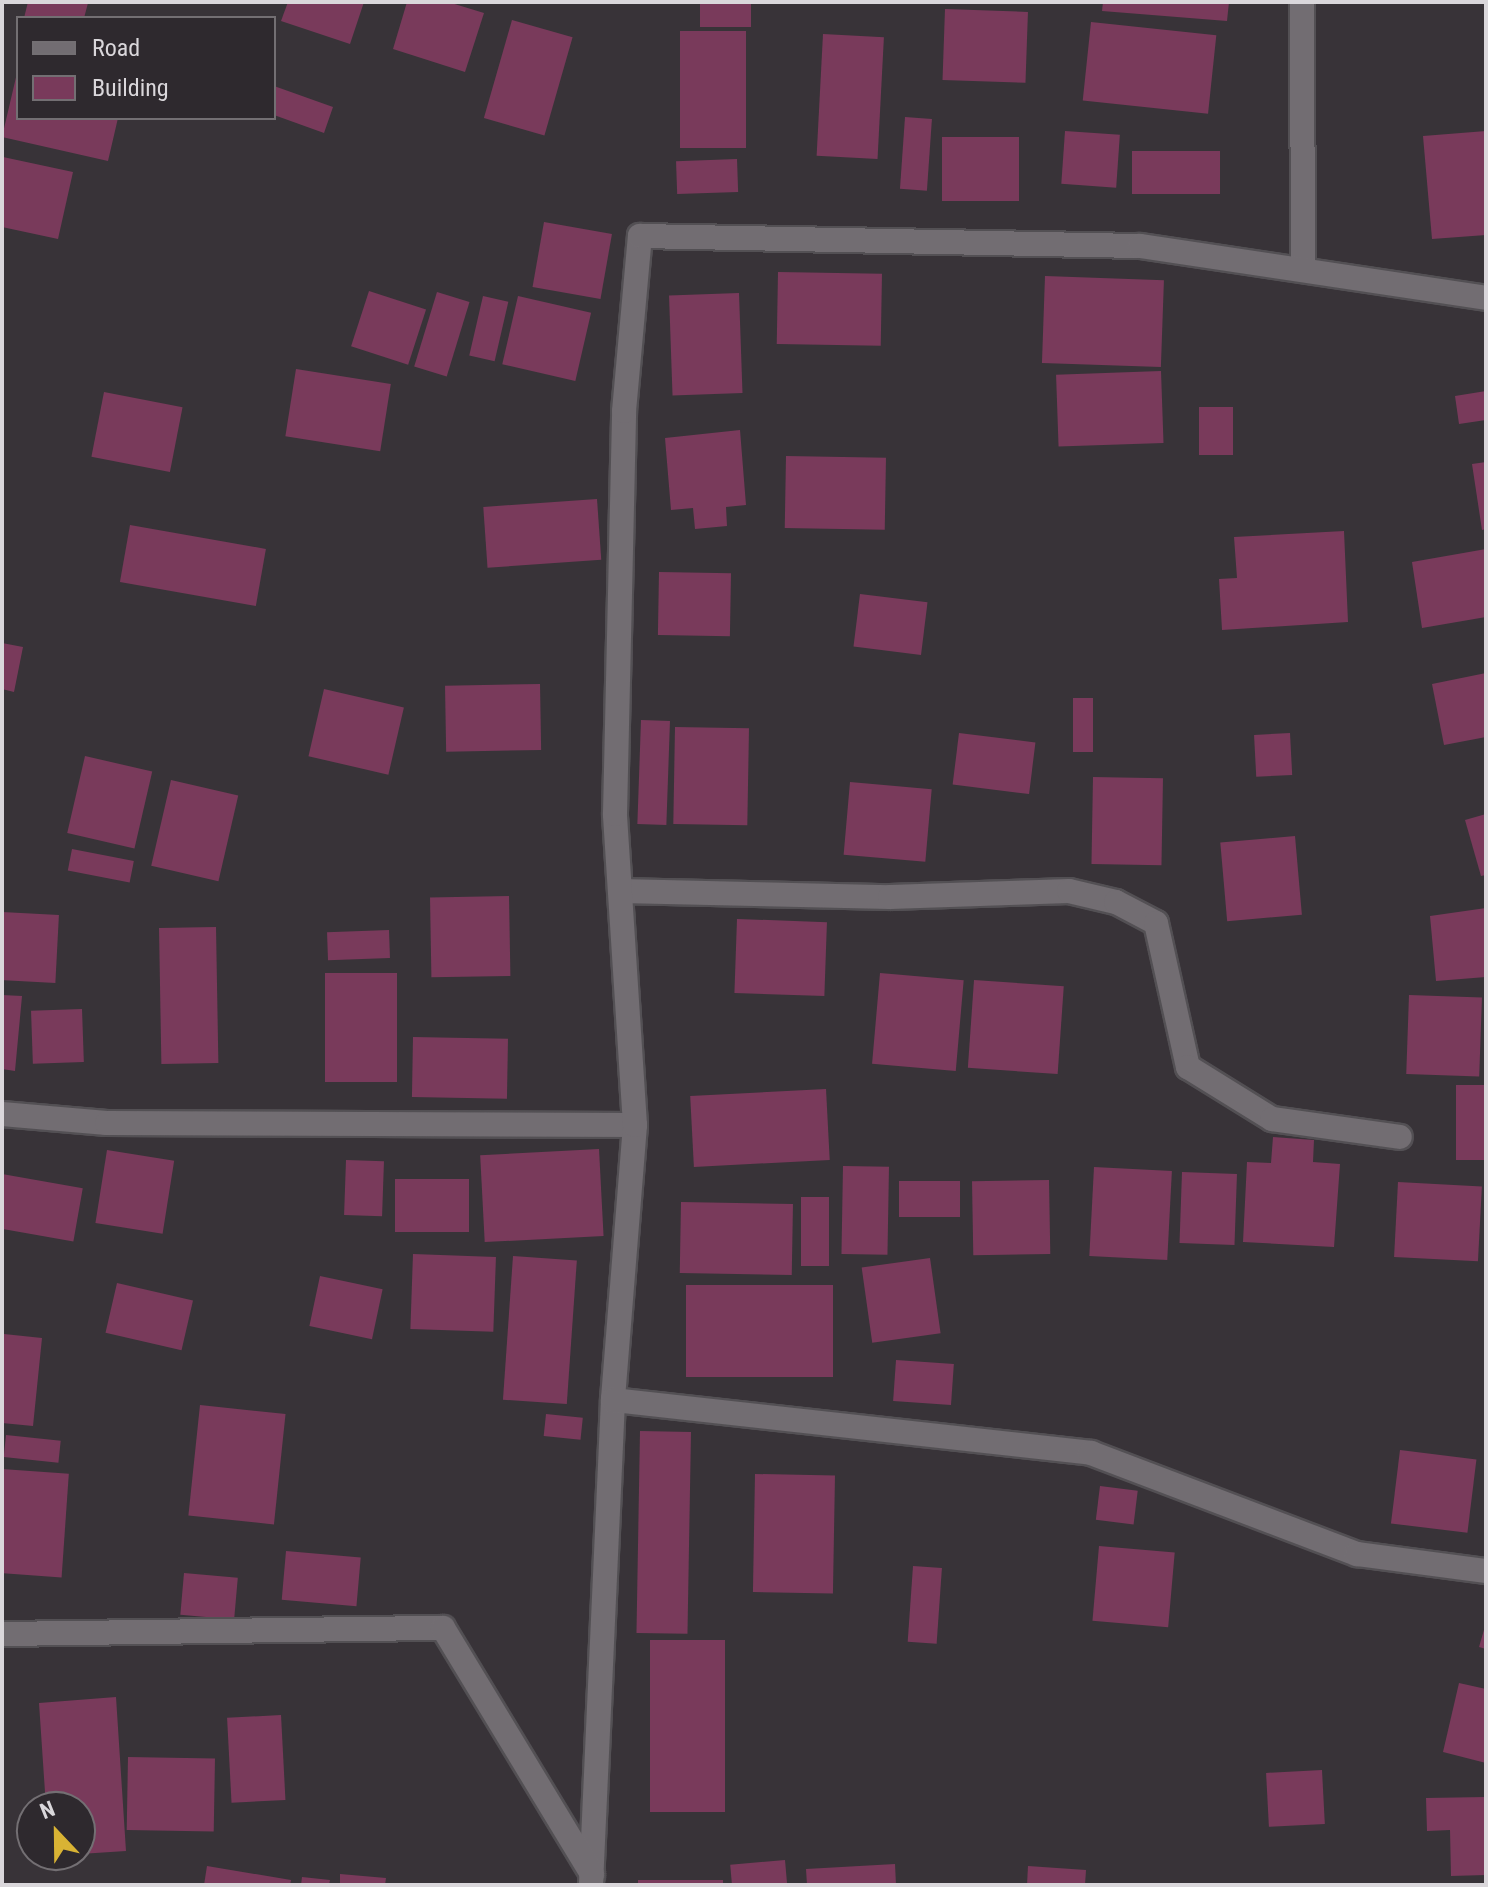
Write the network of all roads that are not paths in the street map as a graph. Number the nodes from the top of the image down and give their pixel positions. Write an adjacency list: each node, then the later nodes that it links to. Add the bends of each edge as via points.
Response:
1 (1302, 2): 2 (street)
2 (1303, 265): 3 (street); 4 (street, via 1140,246 640,236 624,411 615,814)
3 (1486, 298)
4 (620, 891): 6 (street); 7 (street, via 890,897 1069,891 1116,902 1156,923 1188,1067 1272,1119)
5 (2, 1114): 6 (street, via 107,1123)
6 (635, 1125): 8 (street)
7 (1400, 1137)
8 (613, 1400): 9 (street, via 1091,1453 1357,1554); 11 (street)
9 (1486, 1571)
10 (2, 1634): 11 (street, via 443,1628)
11 (592, 1880)

